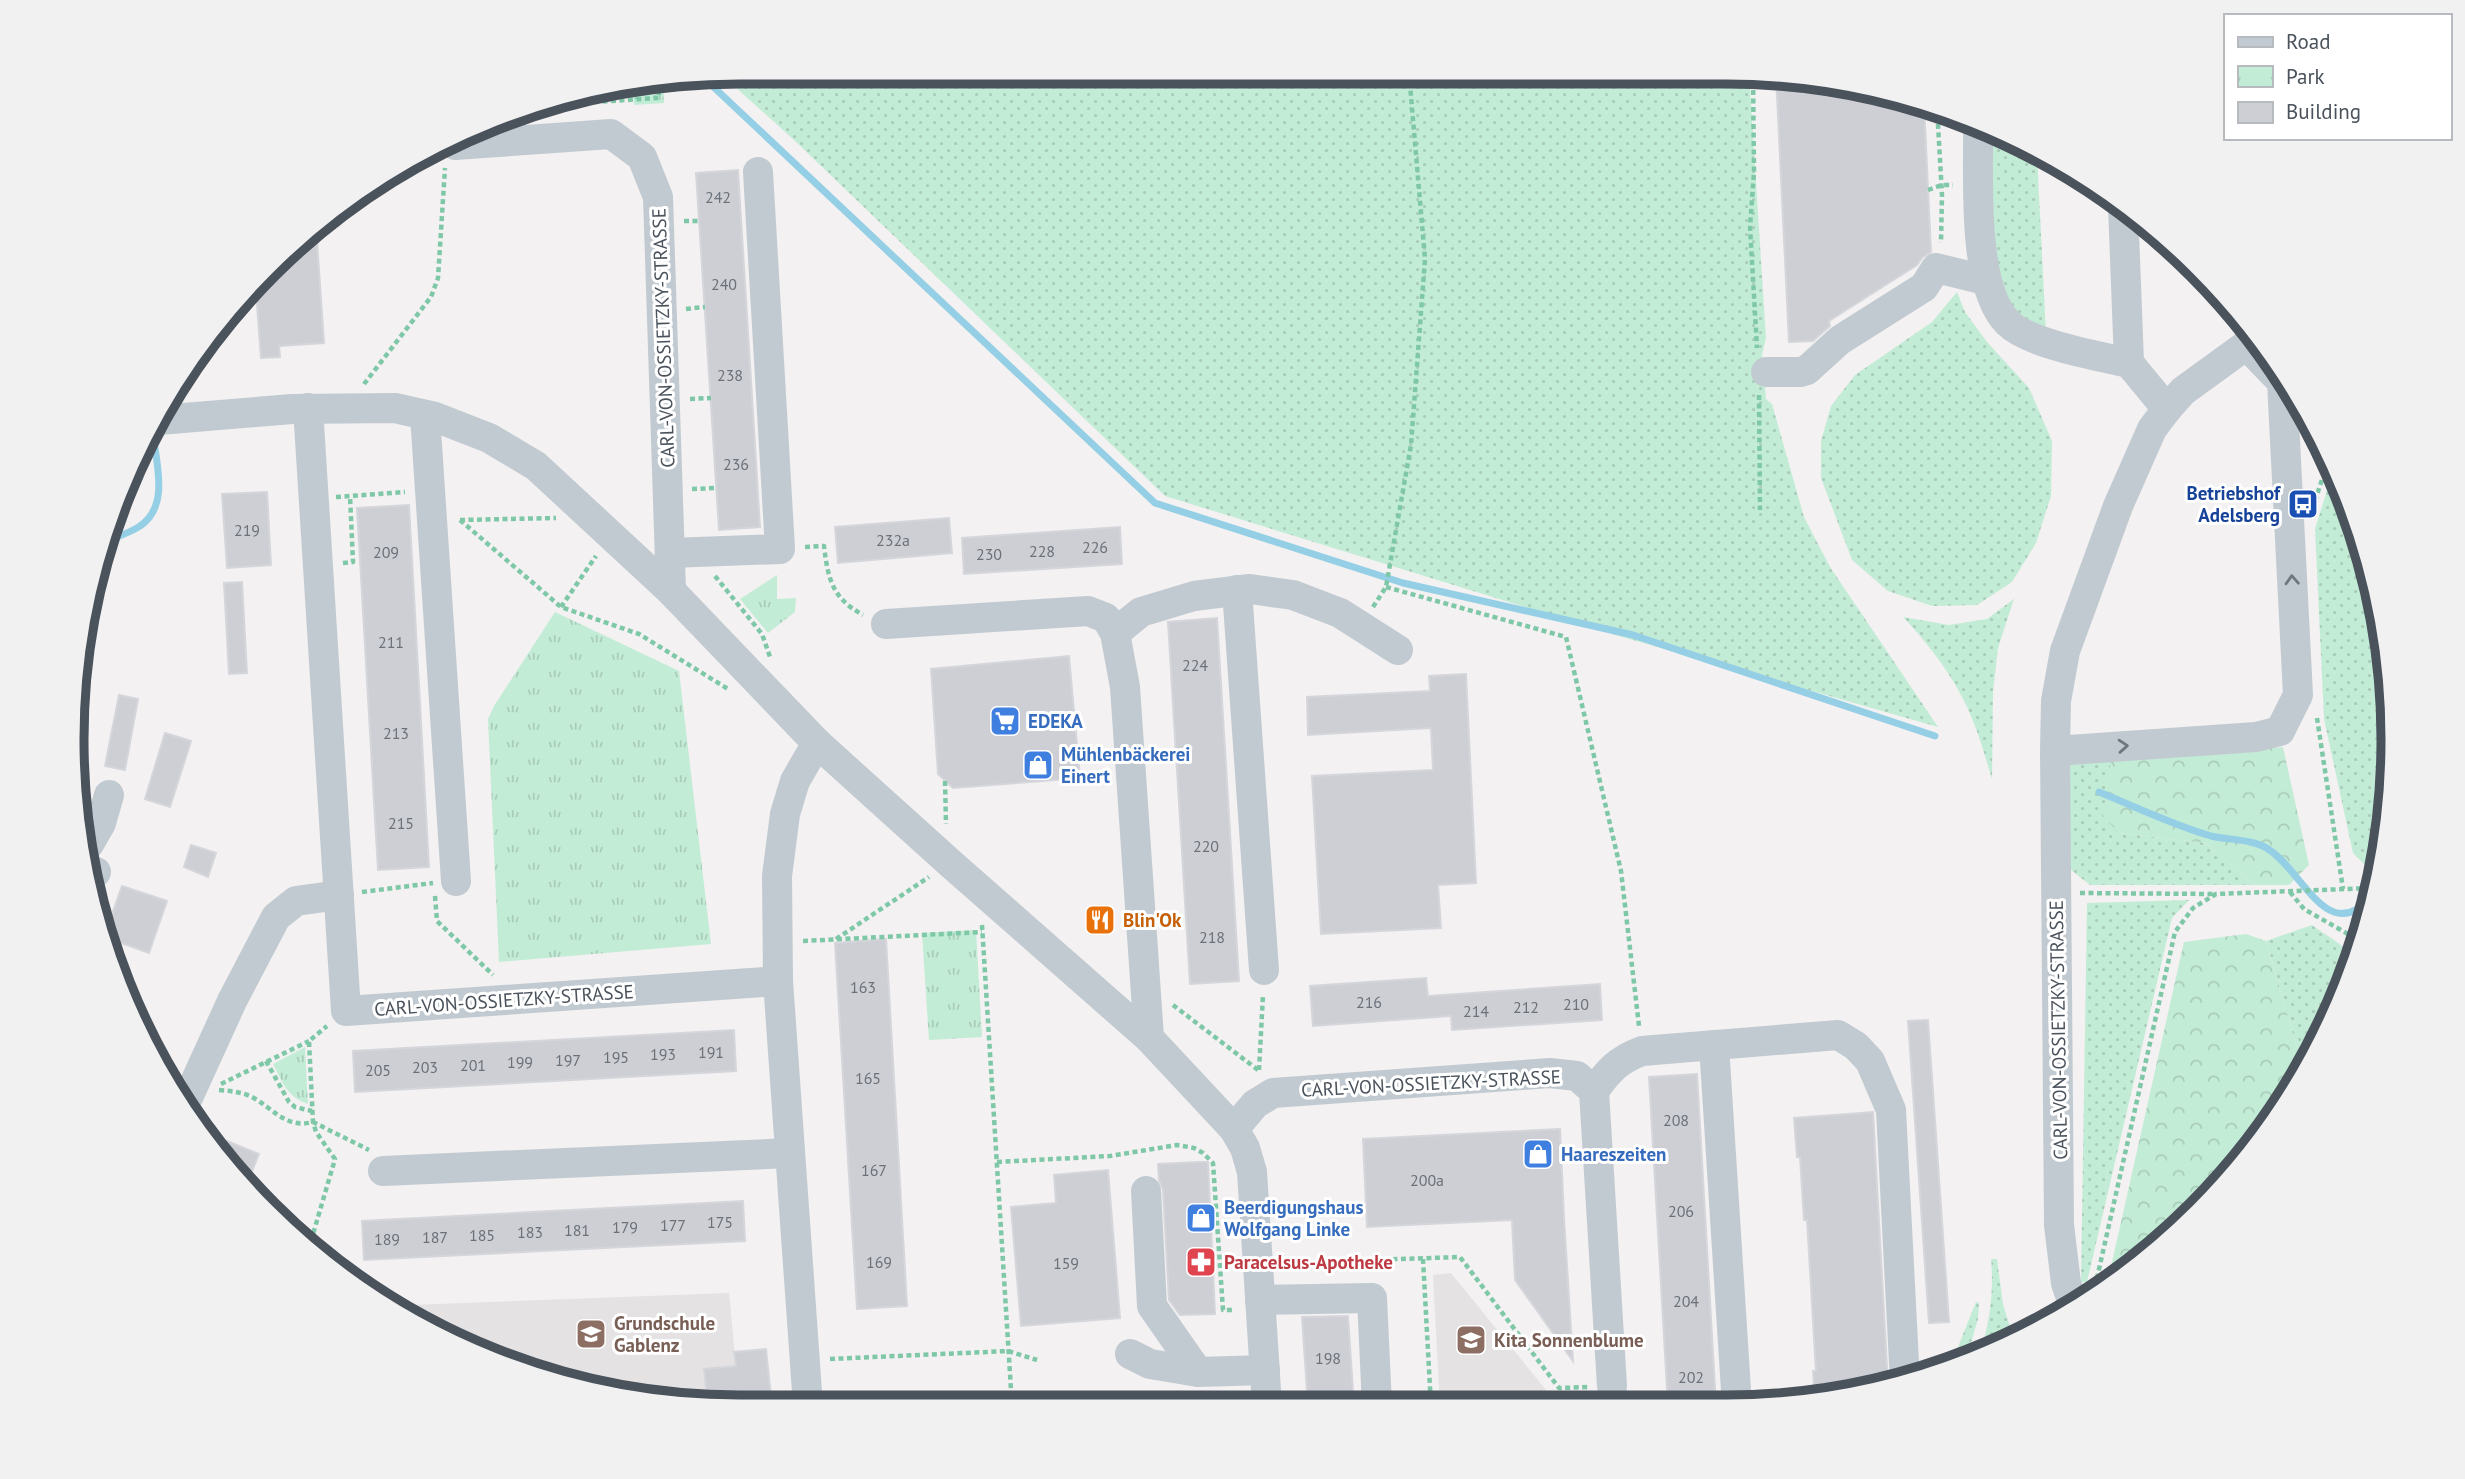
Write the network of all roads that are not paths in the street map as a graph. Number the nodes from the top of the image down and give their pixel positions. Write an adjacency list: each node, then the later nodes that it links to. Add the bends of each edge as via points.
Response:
1 (1978, 135): 5 (street)
2 (450, 153): 14 (street, CARL-VON-OSSIETZKY-STRASSE, via 611,134 642,157 658,197)
3 (758, 172): 14 (street, via 780,549)
4 (2123, 218): 7 (street)
5 (1985, 280): 7 (street, via 2007,323 2015,329); 8 (street, via 1936,268 1924,287 1840,340 1807,370)
6 (2248, 343): 11 (street, CARL-VON-OSSIETZKY-STRASSE, via 2183,391)
7 (2129, 363): 11 (street)
8 (1761, 372)
9 (2283, 395): 21 (street, CARL-VON-OSSIETZKY-STRASSE, one-way to 9, via 2256,737 2280,731 2298,695)
10 (308, 408): 12 (street, via 395,408); 13 (street); 25 (street, CARL-VON-OSSIETZKY-STRASSE)
11 (2167, 409): 21 (street, CARL-VON-OSSIETZKY-STRASSE, via 2152,429 2118,506 2065,651 2056,701)
12 (425, 415): 16 (street, via 489,438 536,466); 24 (street)
13 (169, 418)
14 (682, 553): 16 (street, CARL-VON-OSSIETZKY-STRASSE)
15 (1237, 590): 18 (street, via 1194,596 1141,612); 19 (street, via 1293,594 1340,613); 26 (street)
16 (671, 591): 20 (street)
17 (887, 624): 18 (street, via 1088,611 1106,618)
18 (1115, 633): 28 (street, via 1125,687)
19 (1398, 650)
20 (817, 743): 27 (street, via 795,780 785,814 777,876); 28 (street)
21 (2055, 751): 36 (street, CARL-VON-OSSIETZKY-STRASSE, via 2059,1225)
22 (108, 795): 23 (street)
23 (95, 853)
24 (445, 882)
25 (339, 895): 27 (street, CARL-VON-OSSIETZKY-STRASSE, via 346,1011); 31 (street, via 296,901 276,917)
26 (1264, 970)
27 (778, 981): 33 (street)
28 (1149, 1038): 32 (street)
29 (1714, 1045): 30 (street, via 1642,1051 1622,1059); 40 (street, via 1838,1035 1871,1061 1891,1110); 46 (street)
30 (1594, 1091): 32 (street, CARL-VON-OSSIETZKY-STRASSE, via 1577,1076 1550,1073 1265,1082 1255,1104); 42 (street)
31 (189, 1096)
32 (1234, 1129): 37 (street, via 1252,1172)
33 (790, 1153): 34 (street); 43 (street)
34 (383, 1171)
35 (1146, 1191): 41 (street, via 1152,1306)
36 (2071, 1297)
37 (1261, 1300): 39 (street); 45 (street, via 1372,1298)
38 (1130, 1354): 41 (street, via 1150,1364)
39 (1265, 1370): 41 (street); 44 (street)
40 (1904, 1370)
41 (1198, 1372)
42 (1612, 1386)
43 (807, 1395)
44 (1266, 1395)
45 (1376, 1395)
46 (1736, 1395)

